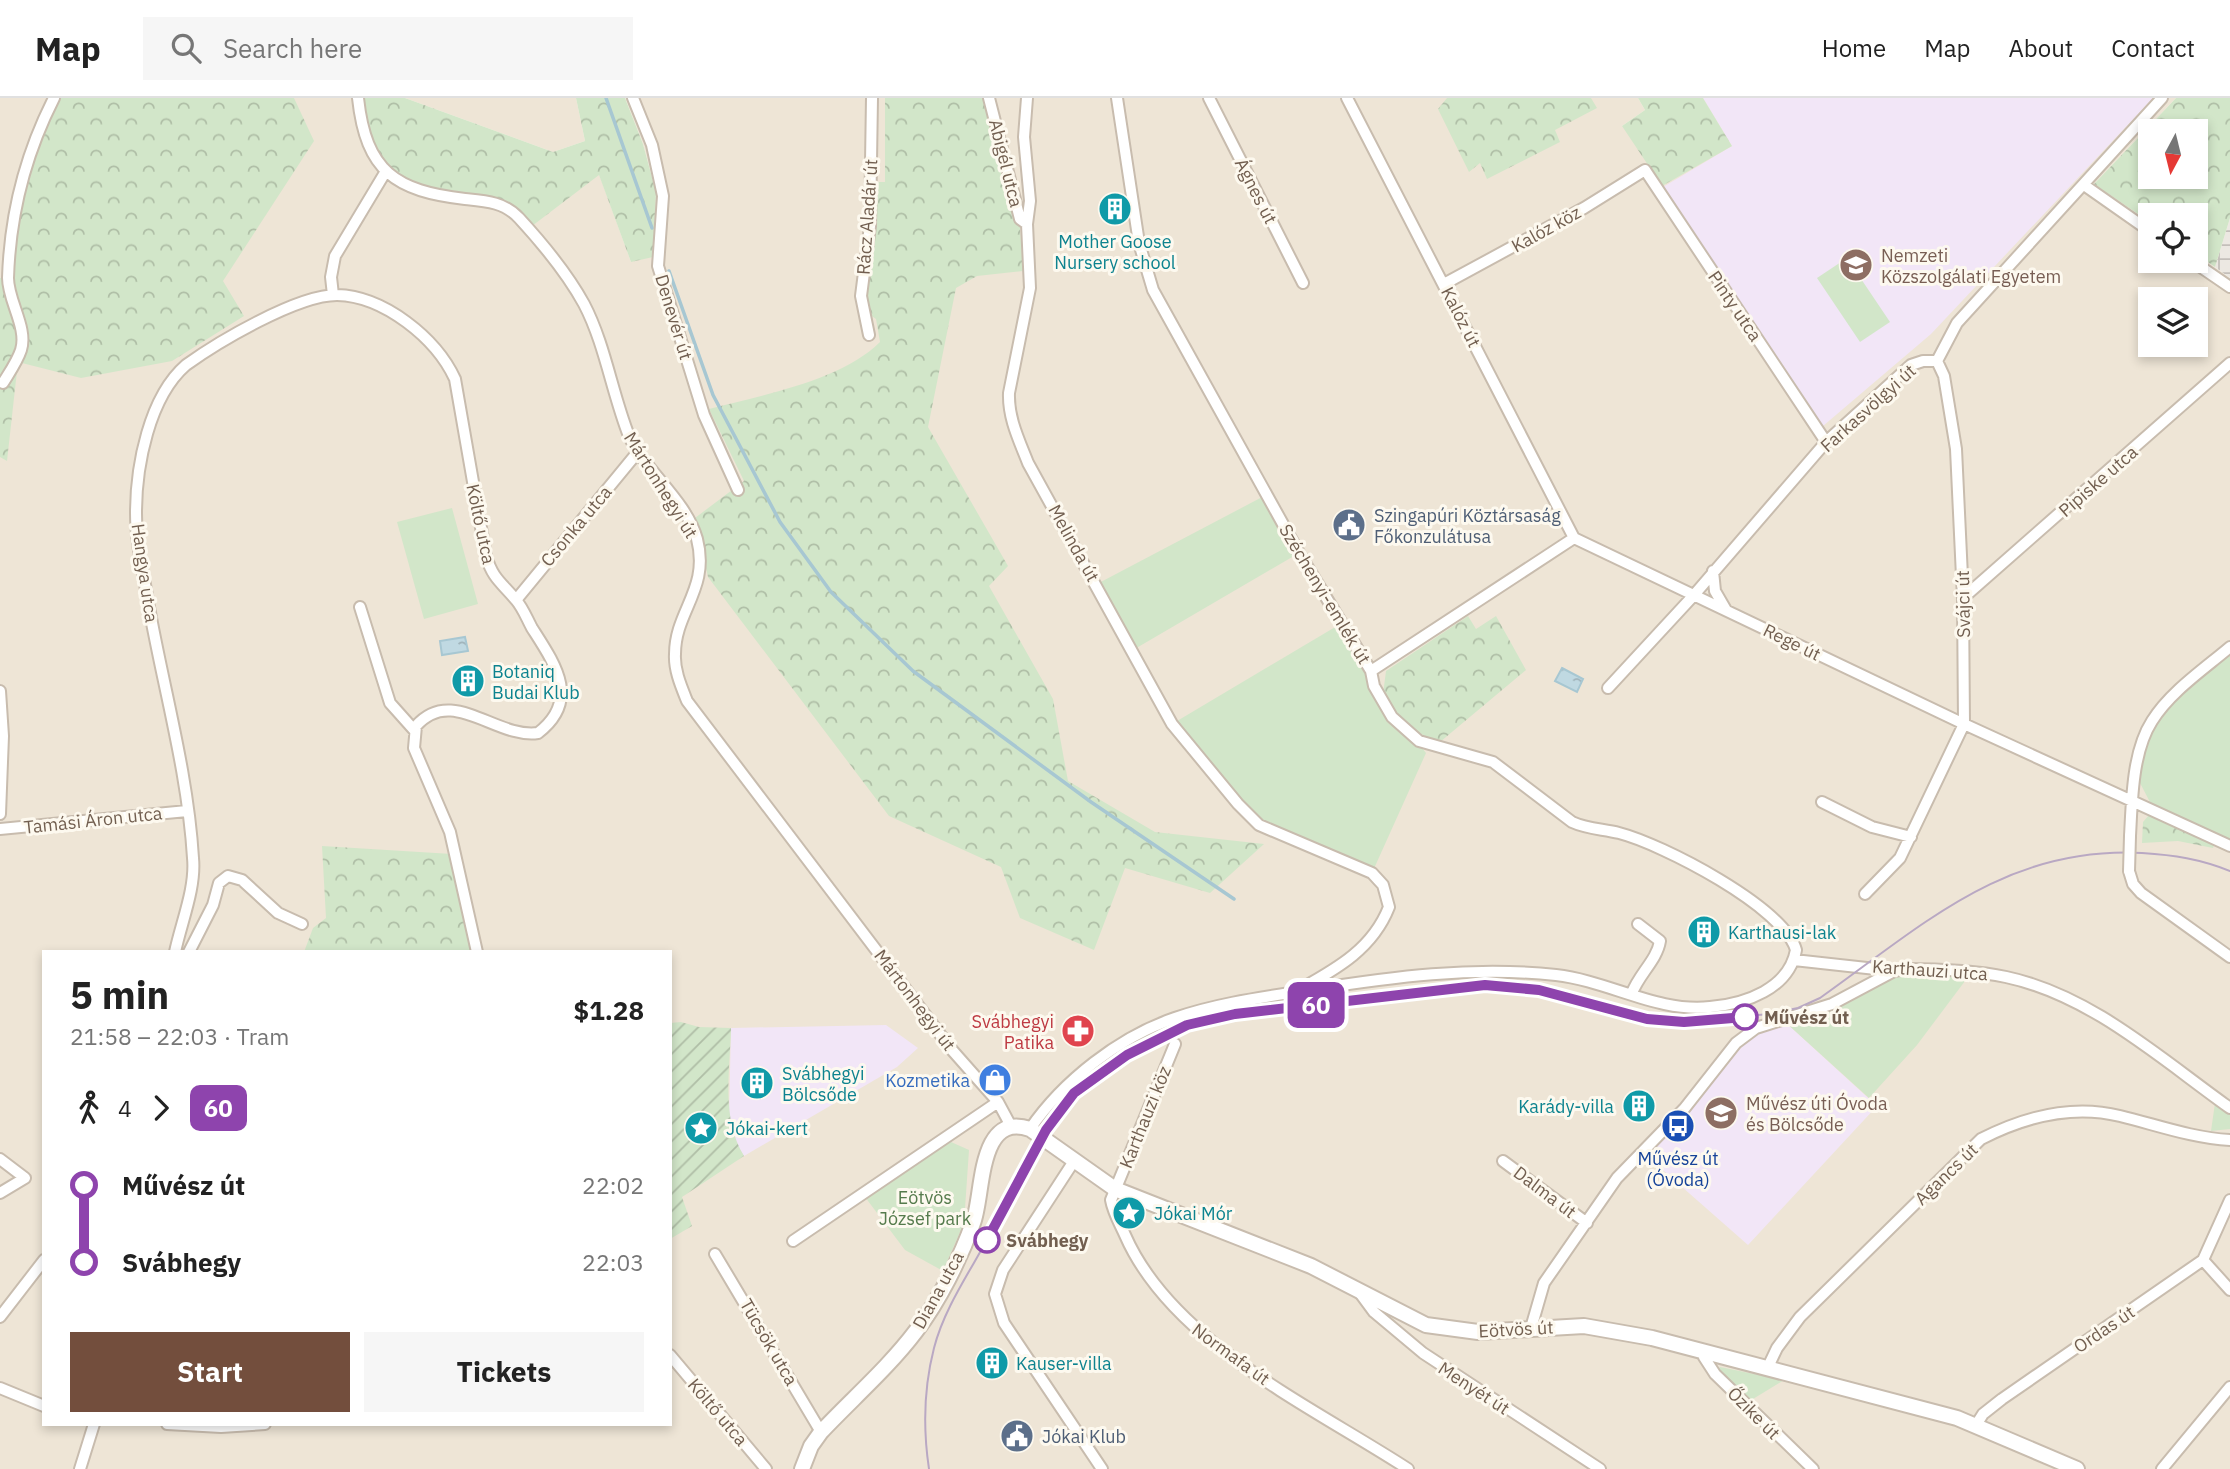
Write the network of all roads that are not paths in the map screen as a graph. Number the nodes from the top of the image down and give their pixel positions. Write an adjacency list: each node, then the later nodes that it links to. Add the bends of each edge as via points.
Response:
1 (54, 98): 24 (street, via 24,164 15,206 8,279 22,349)
2 (358, 98): 12 (street, Mártonhegyi út, via 361,126)
3 (633, 98): 27 (street, Denevér út, via 652,145 663,196 658,266 704,415)
4 (872, 98): 21 (street, Rácz Aladár út, via 870,226 861,296)
5 (989, 98): 15 (street, Abigél utca, via 1020,219)
6 (1027, 98): 15 (street, Melinda út)
7 (1117, 98): 36 (street, Széchenyi-emlék út, via 1139,243 1153,290 1299,553)
8 (1209, 98): 17 (street, Ágnes út)
9 (1348, 98): 18 (street, Kalóz út)
10 (2162, 98): 13 (street, Farkasvölgyi út)
11 (1645, 170): 18 (street, Kalóz köz); 25 (street, Pinty utca)
12 (386, 171): 20 (street, via 335,256); 26 (street, Mártonhegyi út, via 428,195 498,204 520,220 583,303)
13 (2084, 185): 14 (street); 22 (street, Farkasvölgyi út, via 1958,323)
14 (2138, 223)
15 (1027, 224): 57 (street, Melinda út, via 1030,288 1009,405 1028,463 1172,724 1238,804 1270,832 1372,873 1388,896 1389,907 1380,926 1342,966)
16 (2208, 272): 19 (street)
17 (1303, 283)
18 (1444, 284): 28 (street, Kalóz út)
19 (2230, 287)
20 (333, 295): 32 (street, Költő utca, via 389,312 424,335 446,359 462,408 486,556 496,580); 44 (street, Hangya utca, via 251,325 186,365 160,403 144,446 136,512 139,551)
21 (869, 335)
22 (1937, 361): 25 (street, Farkasvölgyi út, via 1911,365); 31 (street, Svájci út, via 1944,376 1956,449)
23 (2230, 363): 31 (street, Pipiske utca)
24 (3, 383)
25 (1826, 442): 29 (street, Farkasvölgyi út)
26 (637, 453): 32 (street, Csonka utca); 60 (street, Mártonhegyi út, via 667,489 697,541 698,582 680,626 675,653 687,701 952,1050)
27 (738, 490)
28 (1574, 538): 30 (street, Rege út); 36 (street)
29 (1713, 571): 30 (street, Farkasvölgyi út); 34 (street, via 1715,591)
30 (1694, 595): 34 (street, Rege út); 37 (street, Farkasvölgyi út)
31 (1963, 598): 39 (street, Svájci út)
32 (516, 600): 40 (street, Költő utca, via 558,672 560,702 547,726 538,733 515,734 463,711 450,710 429,714)
33 (360, 607): 40 (street, via 390,703)
34 (1726, 610): 39 (street, Rege út)
35 (2230, 647): 42 (street, via 2152,720 2139,756)
36 (1371, 671): 55 (street, Széchenyi-emlék út, via 1374,686 1392,717 1419,741 1493,762 1572,822 1619,833 1703,870 1785,930 1793,940)
37 (1608, 688)
38 (0, 691): 43 (street)
39 (1964, 724): 42 (street, Rege út); 46 (street, Svájci út)
40 (415, 731): 53 (street, via 414,748 450,832)
41 (1822, 802): 46 (street, via 1872,827)
42 (2132, 802): 47 (street, Rege út); 54 (street, bridge, via 2129,871 2133,884)
43 (0, 811)
44 (187, 811): 45 (street, Tamási Áron utca); 51 (street, Hangya utca, via 194,861)
45 (0, 829)
46 (1911, 837): 48 (street, Svájci út, via 1900,858)
47 (2230, 846)
48 (1865, 894)
49 (302, 924): 52 (street, via 278,913 242,880 228,876 219,883)
50 (1638, 924): 58 (street, via 1660,941)
51 (175, 950)
52 (191, 950)
53 (477, 950)
54 (2230, 957)
55 (1794, 960): 56 (street, Karthauzi utca); 58 (street, via 1768,990 1726,1005 1676,1007)
56 (1894, 971): 61 (street, Karthauzi utca, via 1992,974 2058,993 2100,1015); 71 (street, via 1832,1004 1747,1033 1684,1109 1632,1161)
57 (1293, 993): 58 (street, via 1436,973 1495,970 1585,979); 63 (street, via 1174,1018 1138,1034 1069,1083)
58 (1632, 993)
59 (1175, 1044): 68 (street, Karthauzi köz)
60 (998, 1102): 62 (street); 72 (street)
61 (2230, 1108)
62 (1012, 1128): 63 (street); 88 (street, Diana utca, via 991,1145 974,1221 920,1325)
63 (1030, 1129): 66 (street, Eötvös út)
64 (2230, 1140): 82 (street, Agancs út, via 2086,1111 2007,1126 1981,1139 1800,1317)
65 (0, 1158): 69 (street, via 25,1178)
66 (1074, 1161): 68 (street, Eötvös út); 92 (street, via 1003,1270 995,1294 1004,1323)
67 (1503, 1161): 71 (street, Dalma út)
68 (1115, 1189): 77 (street, Eötvös út, via 1277,1252); 93 (street, Normafa út, via 1111,1203 1127,1241 1188,1324 1261,1377)
69 (0, 1193)
70 (2230, 1200): 74 (street)
71 (1587, 1223): 79 (street, via 1544,1283)
72 (793, 1241)
73 (715, 1254): 88 (street, Tücsök utca)
74 (2203, 1260): 76 (street); 86 (street, Ordas út, via 2002,1399)
75 (42, 1263): 78 (street)
76 (2230, 1290)
77 (1360, 1293): 79 (street, Eötvös út, via 1401,1315 1445,1330); 94 (street, Menyét út, via 1374,1312 1423,1353)
78 (0, 1317)
79 (1531, 1328): 80 (street, Eötvös út, via 1610,1329)
80 (1705, 1351): 82 (street, Eötvös út); 95 (street, Őzike út, via 1715,1374)
81 (672, 1357): 90 (street, Költő utca)
82 (1768, 1367): 86 (street, Eötvös út)
83 (2230, 1387): 97 (street)
84 (0, 1388): 85 (street)
85 (42, 1405)
86 (1976, 1425): 96 (street, Eötvös út)
87 (93, 1426): 89 (street)
88 (821, 1432): 91 (street, Diana utca)
89 (80, 1469)
90 (766, 1469)
91 (802, 1469)
92 (1102, 1469)
93 (1408, 1469)
94 (1600, 1469)
95 (1813, 1469)
96 (2077, 1469)
97 (2162, 1469)

